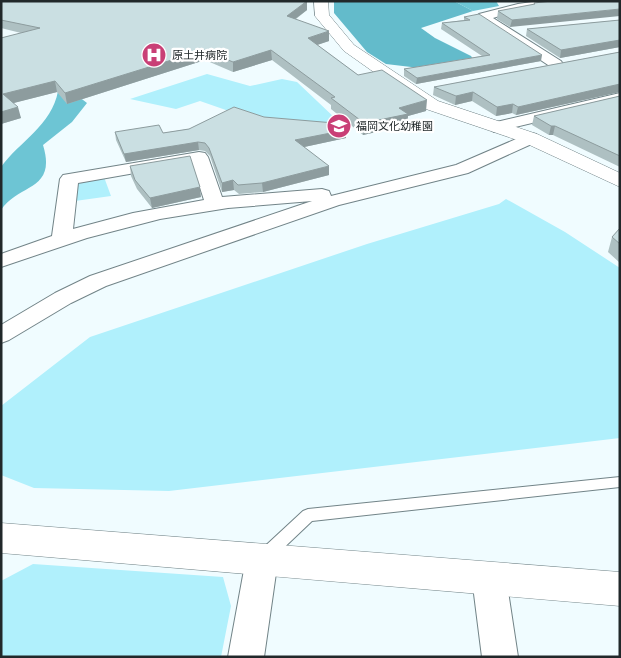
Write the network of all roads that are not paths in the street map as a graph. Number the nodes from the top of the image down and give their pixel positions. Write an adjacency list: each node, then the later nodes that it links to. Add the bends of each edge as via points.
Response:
1 (321, 1): 10 (street, via 322,16 349,48)
2 (572, 1): 3 (street)
3 (514, 4): 5 (street, via 483,17)
4 (526, 31): 5 (street)
5 (508, 33): 7 (street)
6 (574, 61): 7 (street)
7 (556, 64): 8 (street)
8 (537, 68)
9 (432, 88): 10 (street)
10 (413, 92): 14 (street, via 432,105)
11 (620, 97): 12 (street)
12 (594, 102): 13 (street); 14 (street)
13 (620, 115)
14 (494, 127): 15 (street)
15 (530, 138): 16 (street); 17 (street, via 462,169)
16 (620, 181)
17 (366, 192): 18 (street); 21 (street, via 98,281 62,298)
18 (215, 204): 19 (street, via 150,215); 19 (street, via 200,157 69,179)
19 (62, 238): 20 (street)
20 (1, 261)
21 (1, 335)
22 (620, 482): 24 (lane, via 308,515)
23 (1, 538): 24 (street)
24 (262, 558): 25 (street); 27 (street)
25 (490, 578): 26 (street); 28 (street)
26 (620, 588)
27 (246, 657)
28 (500, 657)

